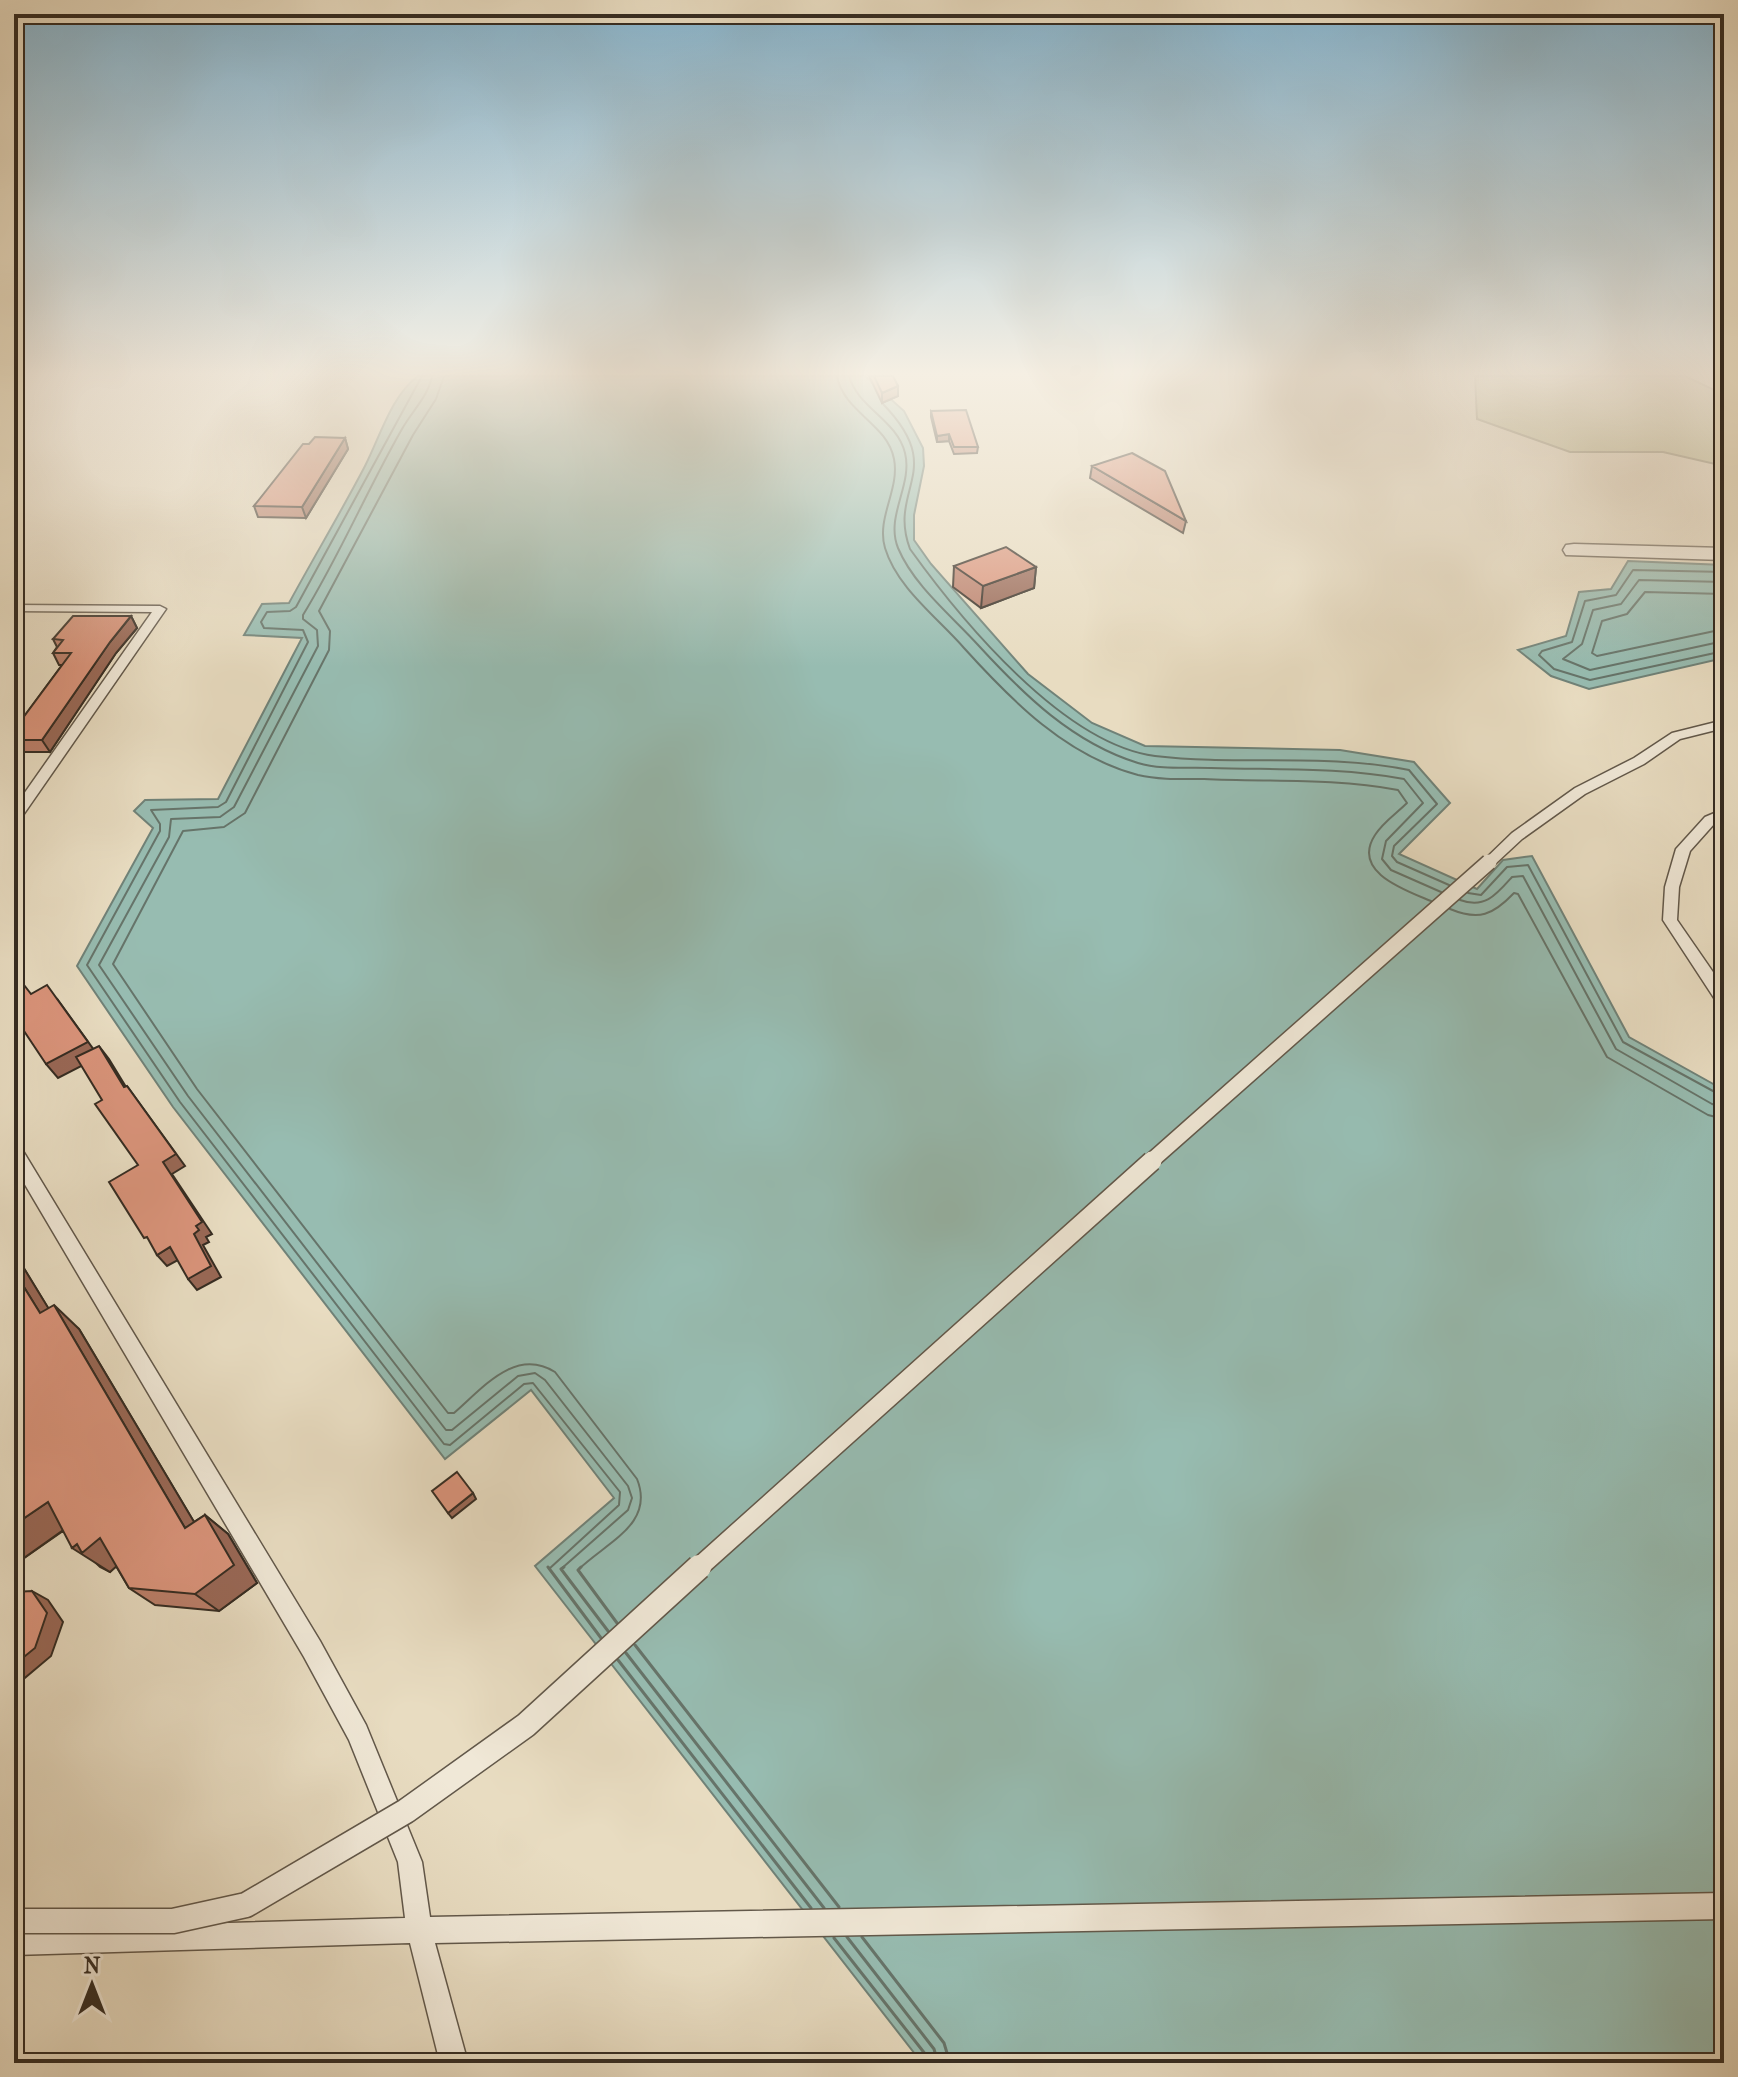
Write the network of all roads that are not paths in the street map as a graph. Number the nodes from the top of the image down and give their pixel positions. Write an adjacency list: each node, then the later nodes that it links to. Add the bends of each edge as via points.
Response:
1 (1574, 550): 2 (street)
2 (1724, 554)
3 (14, 608): 6 (lane, via 160,609)
4 (1724, 724): 10 (lane, bridge, via 1676,736 1580,791 1517,836 860,1419 526,1725 406,1811 246,1905 173,1921)
5 (1724, 813): 7 (lane, via 1683,849 1670,920)
6 (14, 818)
7 (1724, 1000)
8 (14, 1151): 11 (lane, via 358,1733 410,1862)
9 (1724, 1906): 11 (lane)
10 (14, 1921)
11 (419, 1930): 12 (lane); 13 (lane)
12 (14, 1942)
13 (454, 2063)

